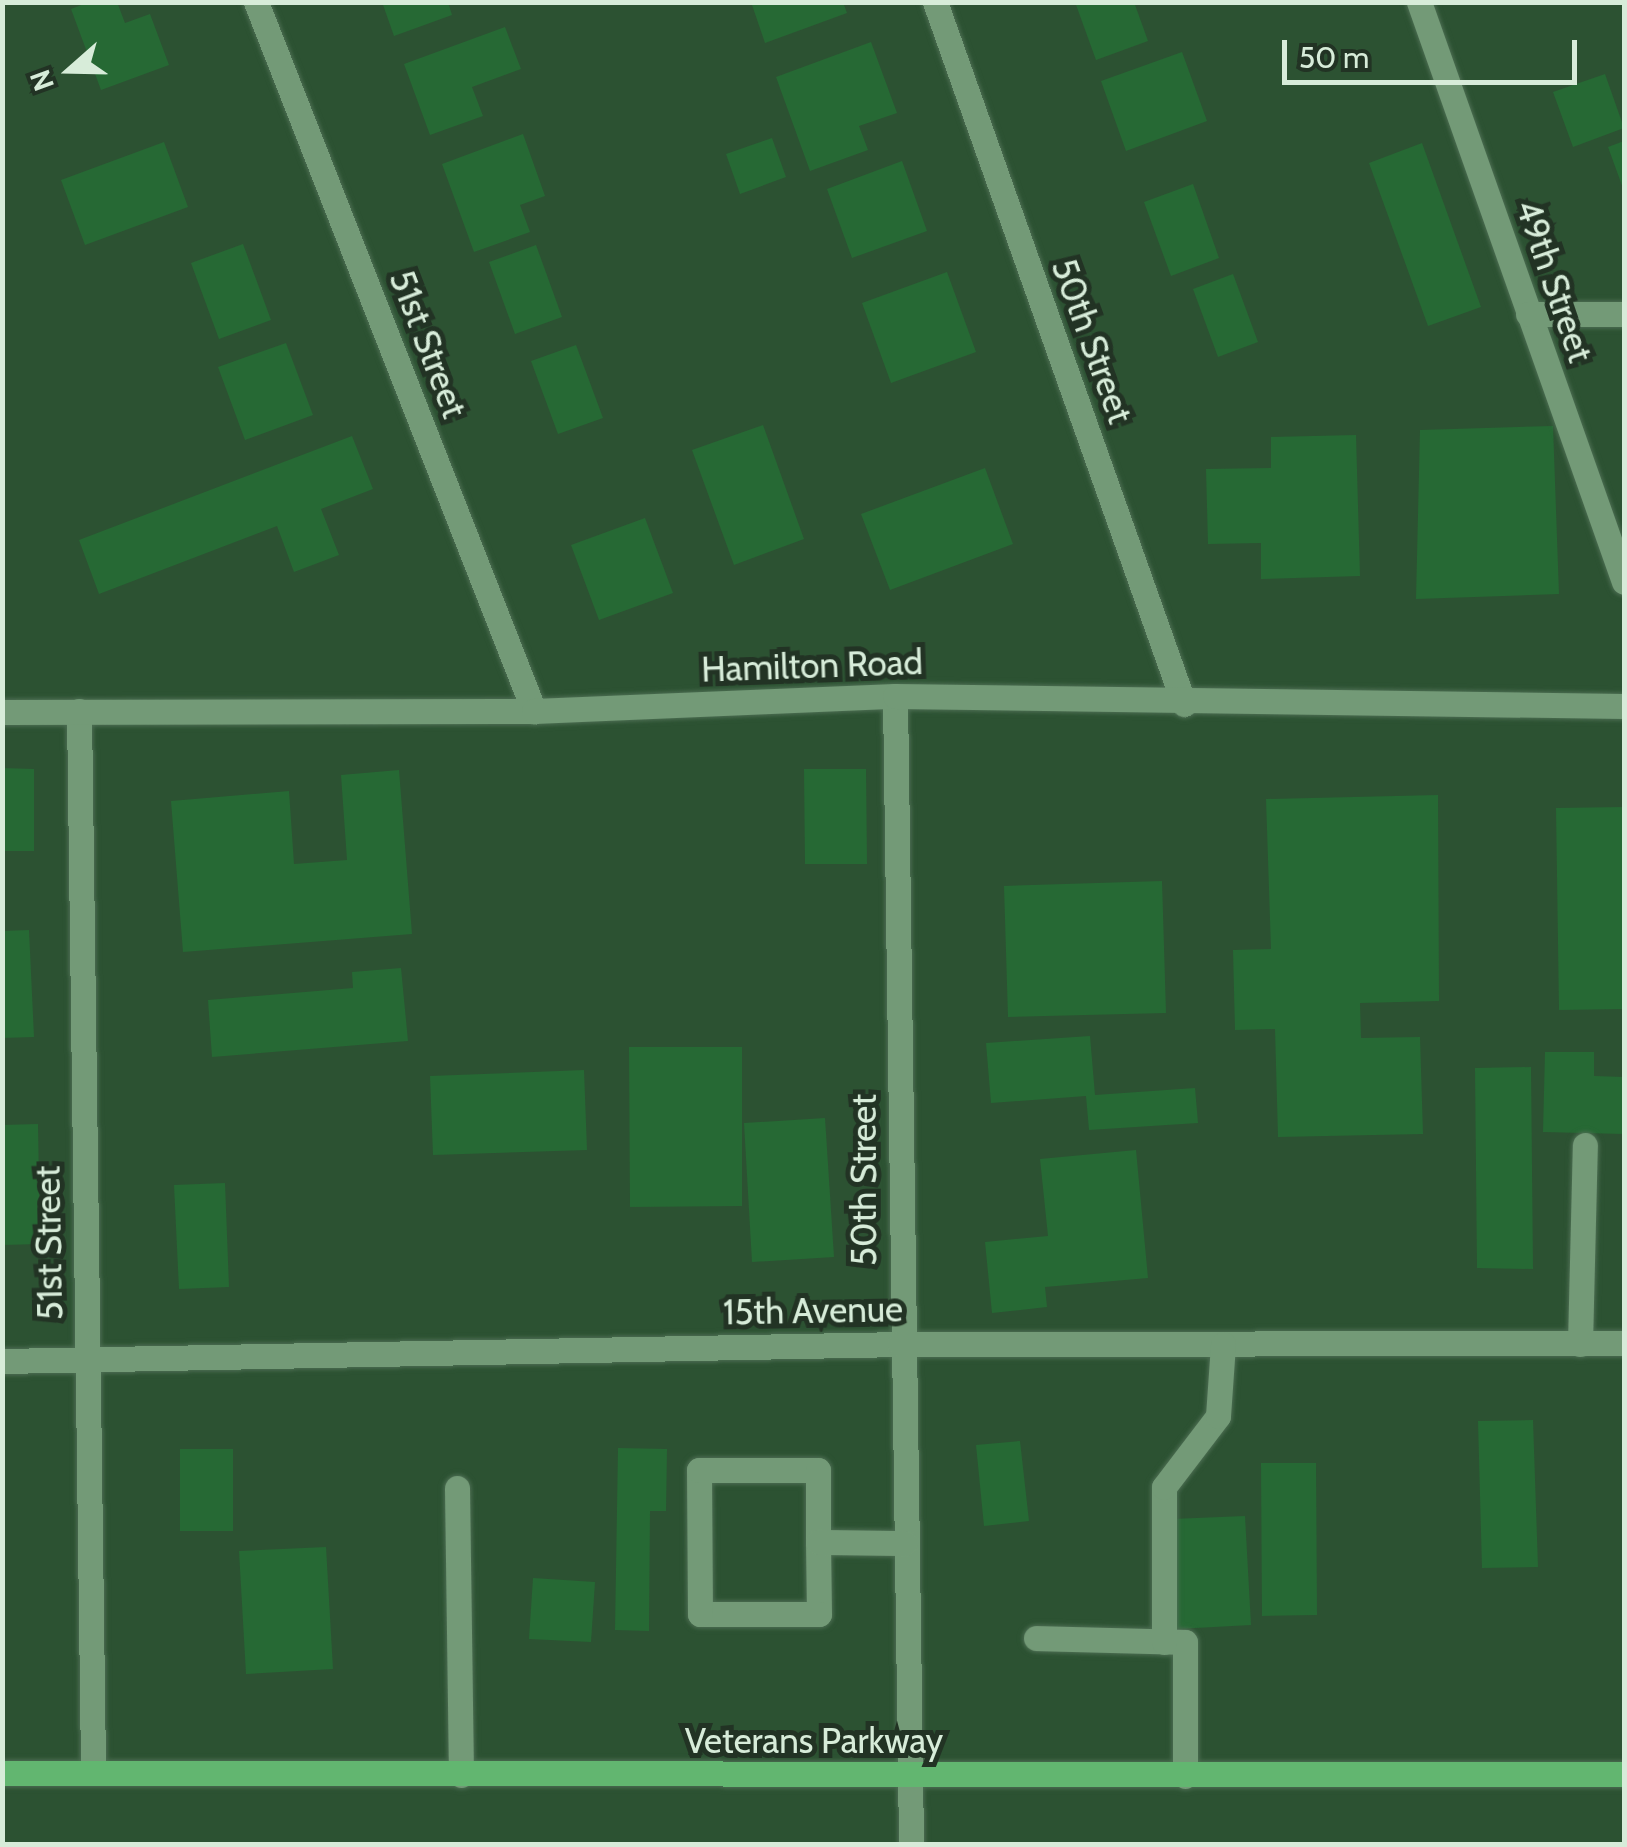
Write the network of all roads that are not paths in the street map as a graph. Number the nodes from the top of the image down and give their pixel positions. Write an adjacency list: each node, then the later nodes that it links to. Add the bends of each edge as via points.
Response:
1 (256, 2): 12 (street, 51st Street)
2 (934, 2): 8 (street, 50th Street)
3 (1419, 2): 4 (street, 49th Street)
4 (1528, 314): 5 (street); 6 (street, 49th Street)
5 (1624, 314)
6 (1624, 582)
7 (896, 696): 8 (street, Hamilton Road); 12 (street, Hamilton Road); 14 (street, 50th Street)
8 (1184, 704): 9 (street, Hamilton Road)
9 (1624, 706)
10 (79, 711): 11 (street, Hamilton Road); 12 (street, Hamilton Road); 18 (street, 51st Street)
11 (2, 712)
12 (534, 712)
13 (1586, 1145): 16 (street)
14 (900, 1344): 15 (street, 15th Avenue); 18 (street, 15th Avenue); 22 (street, 50th Street)
15 (1223, 1344): 16 (street, 15th Avenue); 24 (street, via 1218,1416 1164,1487)
16 (1580, 1344): 17 (street, 15th Avenue)
17 (1624, 1344)
18 (85, 1360): 19 (street, 15th Avenue); 26 (street, 51st Street)
19 (2, 1361)
20 (457, 1488): 27 (street)
21 (818, 1542): 21 (street, via 818,1470 699,1470 700,1614 819,1614); 22 (street)
22 (904, 1543): 29 (street, 50th Street)
23 (1036, 1638): 24 (street)
24 (1164, 1642): 30 (street, via 1185,1642)
25 (2, 1773): 26 (main road, Veterans Parkway)
26 (93, 1773): 27 (main road, Veterans Parkway)
27 (461, 1774): 29 (main road, Veterans Parkway)
28 (1624, 1774): 30 (main road, Veterans Parkway)
29 (911, 1776): 30 (main road, Veterans Parkway); 31 (street, 50th Street)
30 (1185, 1776)
31 (911, 1844)

